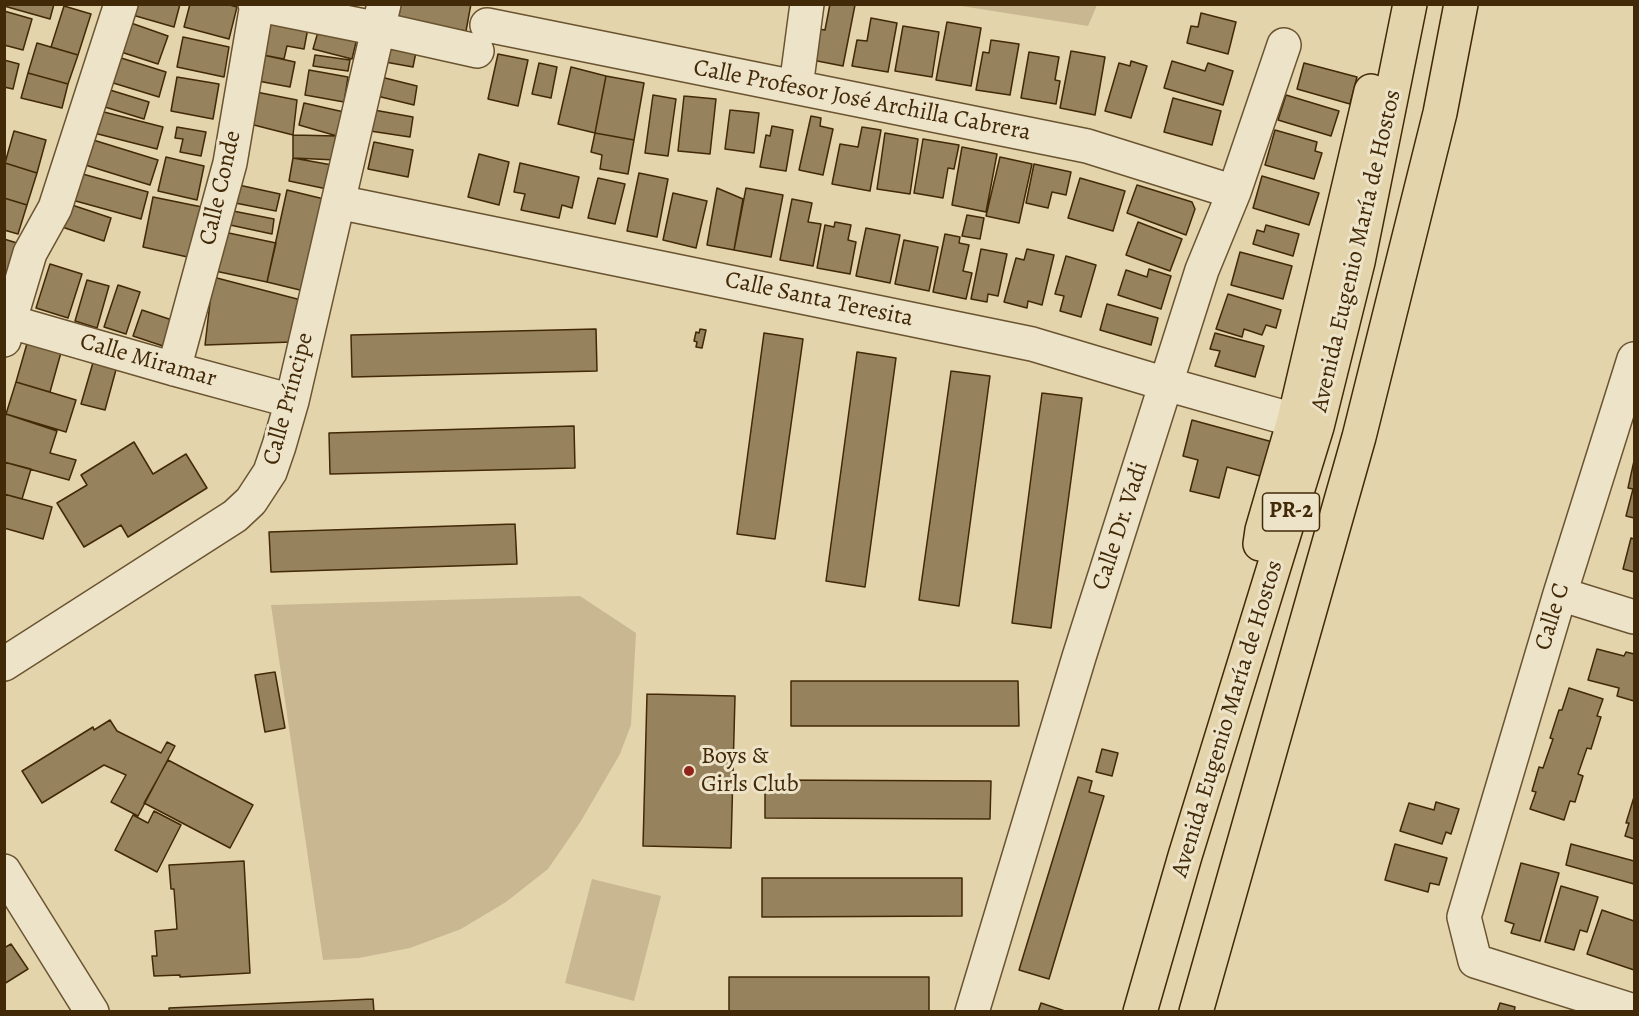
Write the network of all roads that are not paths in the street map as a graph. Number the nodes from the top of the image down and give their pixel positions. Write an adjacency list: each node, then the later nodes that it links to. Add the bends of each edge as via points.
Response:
1 (121, 4): 12 (street, via 55,208 30,253)
2 (807, 4): 9 (street)
3 (1402, 4): 17 (highway, via 1374,78)
4 (1410, 4): 21 (highway, Avenida Eugenio María de Hostos / PR-2, via 1358,262 1317,427)
5 (1461, 4): 26 (highway, Avenida Eugenio María de Hostos / PR-2, via 1440,113 1359,437)
6 (256, 5): 7 (street, Calle Profesor José Archilla Cabrera); 14 (street, Calle Conde, via 230,163)
7 (381, 17): 9 (street, Calle Profesor José Archilla Cabrera, via 482,38); 11 (street, Calle Príncipe)
8 (1284, 45): 10 (street, Calle Dr. Vadi)
9 (796, 87): 10 (street, Calle Profesor José Archilla Cabrera, via 1087,146)
10 (1234, 192): 15 (street, Calle Dr. Vadi, via 1202,270)
11 (338, 201): 15 (street, Calle Santa Teresita, via 1032,344); 16 (street, Calle Príncipe)
12 (6, 327): 14 (street, Calle Miramar)
13 (1635, 359): 18 (street, Calle C)
14 (174, 369): 16 (street, Calle Miramar)
15 (1166, 384): 17 (street, Calle Santa Teresita); 24 (street, Calle Dr. Vadi)
16 (292, 401): 20 (street, Calle Príncipe, via 270,472 236,516)
17 (1294, 420): 21 (highway, via 1262,530)
18 (1560, 594): 19 (street); 27 (street, Calle C, via 1464,917 1475,962)
19 (1635, 617)
20 (4, 664)
21 (1241, 674): 25 (highway, Avenida Eugenio María de Hostos / PR-2)
22 (4, 871): 23 (street)
23 (92, 1011)
24 (972, 1011)
25 (1140, 1011)
26 (1196, 1011)
27 (1635, 1011)

